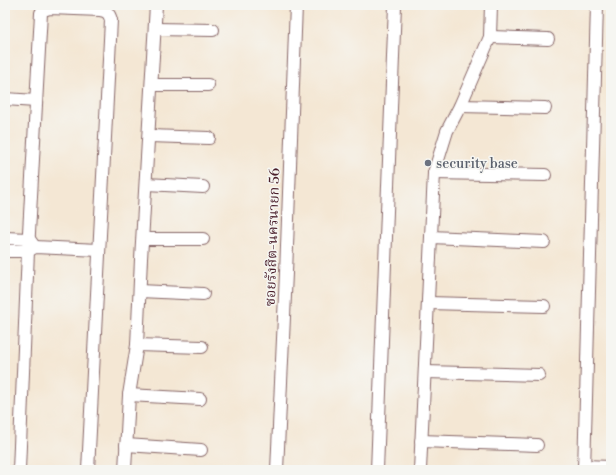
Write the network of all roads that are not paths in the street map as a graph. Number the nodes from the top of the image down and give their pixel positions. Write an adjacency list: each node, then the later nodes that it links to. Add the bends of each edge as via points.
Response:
1 (156, 5): 7 (street)
2 (296, 5): 50 (street, ซอยรังสิต-นครนายก 56)
3 (395, 5): 51 (street)
4 (491, 5): 9 (street)
5 (597, 5): 46 (street)
6 (59, 6): 14 (street, via 43,10 41,13); 30 (street, via 100,10 110,14)
7 (155, 29): 8 (street); 11 (street)
8 (213, 30)
9 (490, 37): 10 (street); 15 (street)
10 (548, 39)
11 (152, 85): 12 (street); 17 (street)
12 (208, 85)
13 (5, 99): 14 (street)
14 (36, 101): 28 (street)
15 (460, 106): 16 (street); 19 (street, via 447,131)
16 (545, 108)
17 (149, 136): 18 (street); 21 (street)
18 (209, 138)
19 (434, 172): 20 (street); 23 (street)
20 (545, 175)
21 (146, 184): 22 (street); 26 (street)
22 (203, 187)
23 (431, 237): 27 (street); 33 (street)
24 (5, 238): 28 (street)
25 (203, 239): 26 (street)
26 (143, 240): 31 (street)
27 (544, 242)
28 (31, 246): 29 (street); 30 (street); 47 (street)
29 (5, 250)
30 (99, 250): 48 (street)
31 (140, 291): 32 (street); 35 (street)
32 (203, 294)
33 (428, 303): 34 (street); 37 (street)
34 (544, 306)
35 (137, 345): 36 (street); 39 (street)
36 (202, 347)
37 (425, 372): 38 (street); 41 (street)
38 (539, 375)
39 (129, 395): 40 (street); 42 (street)
40 (200, 399)
41 (421, 441): 43 (street); 52 (street)
42 (126, 445): 44 (street); 49 (street)
43 (537, 445)
44 (201, 450)
45 (611, 467): 46 (street)
46 (584, 468)
47 (19, 470)
48 (88, 470)
49 (125, 470)
50 (277, 470)
51 (377, 470)
52 (420, 470)

